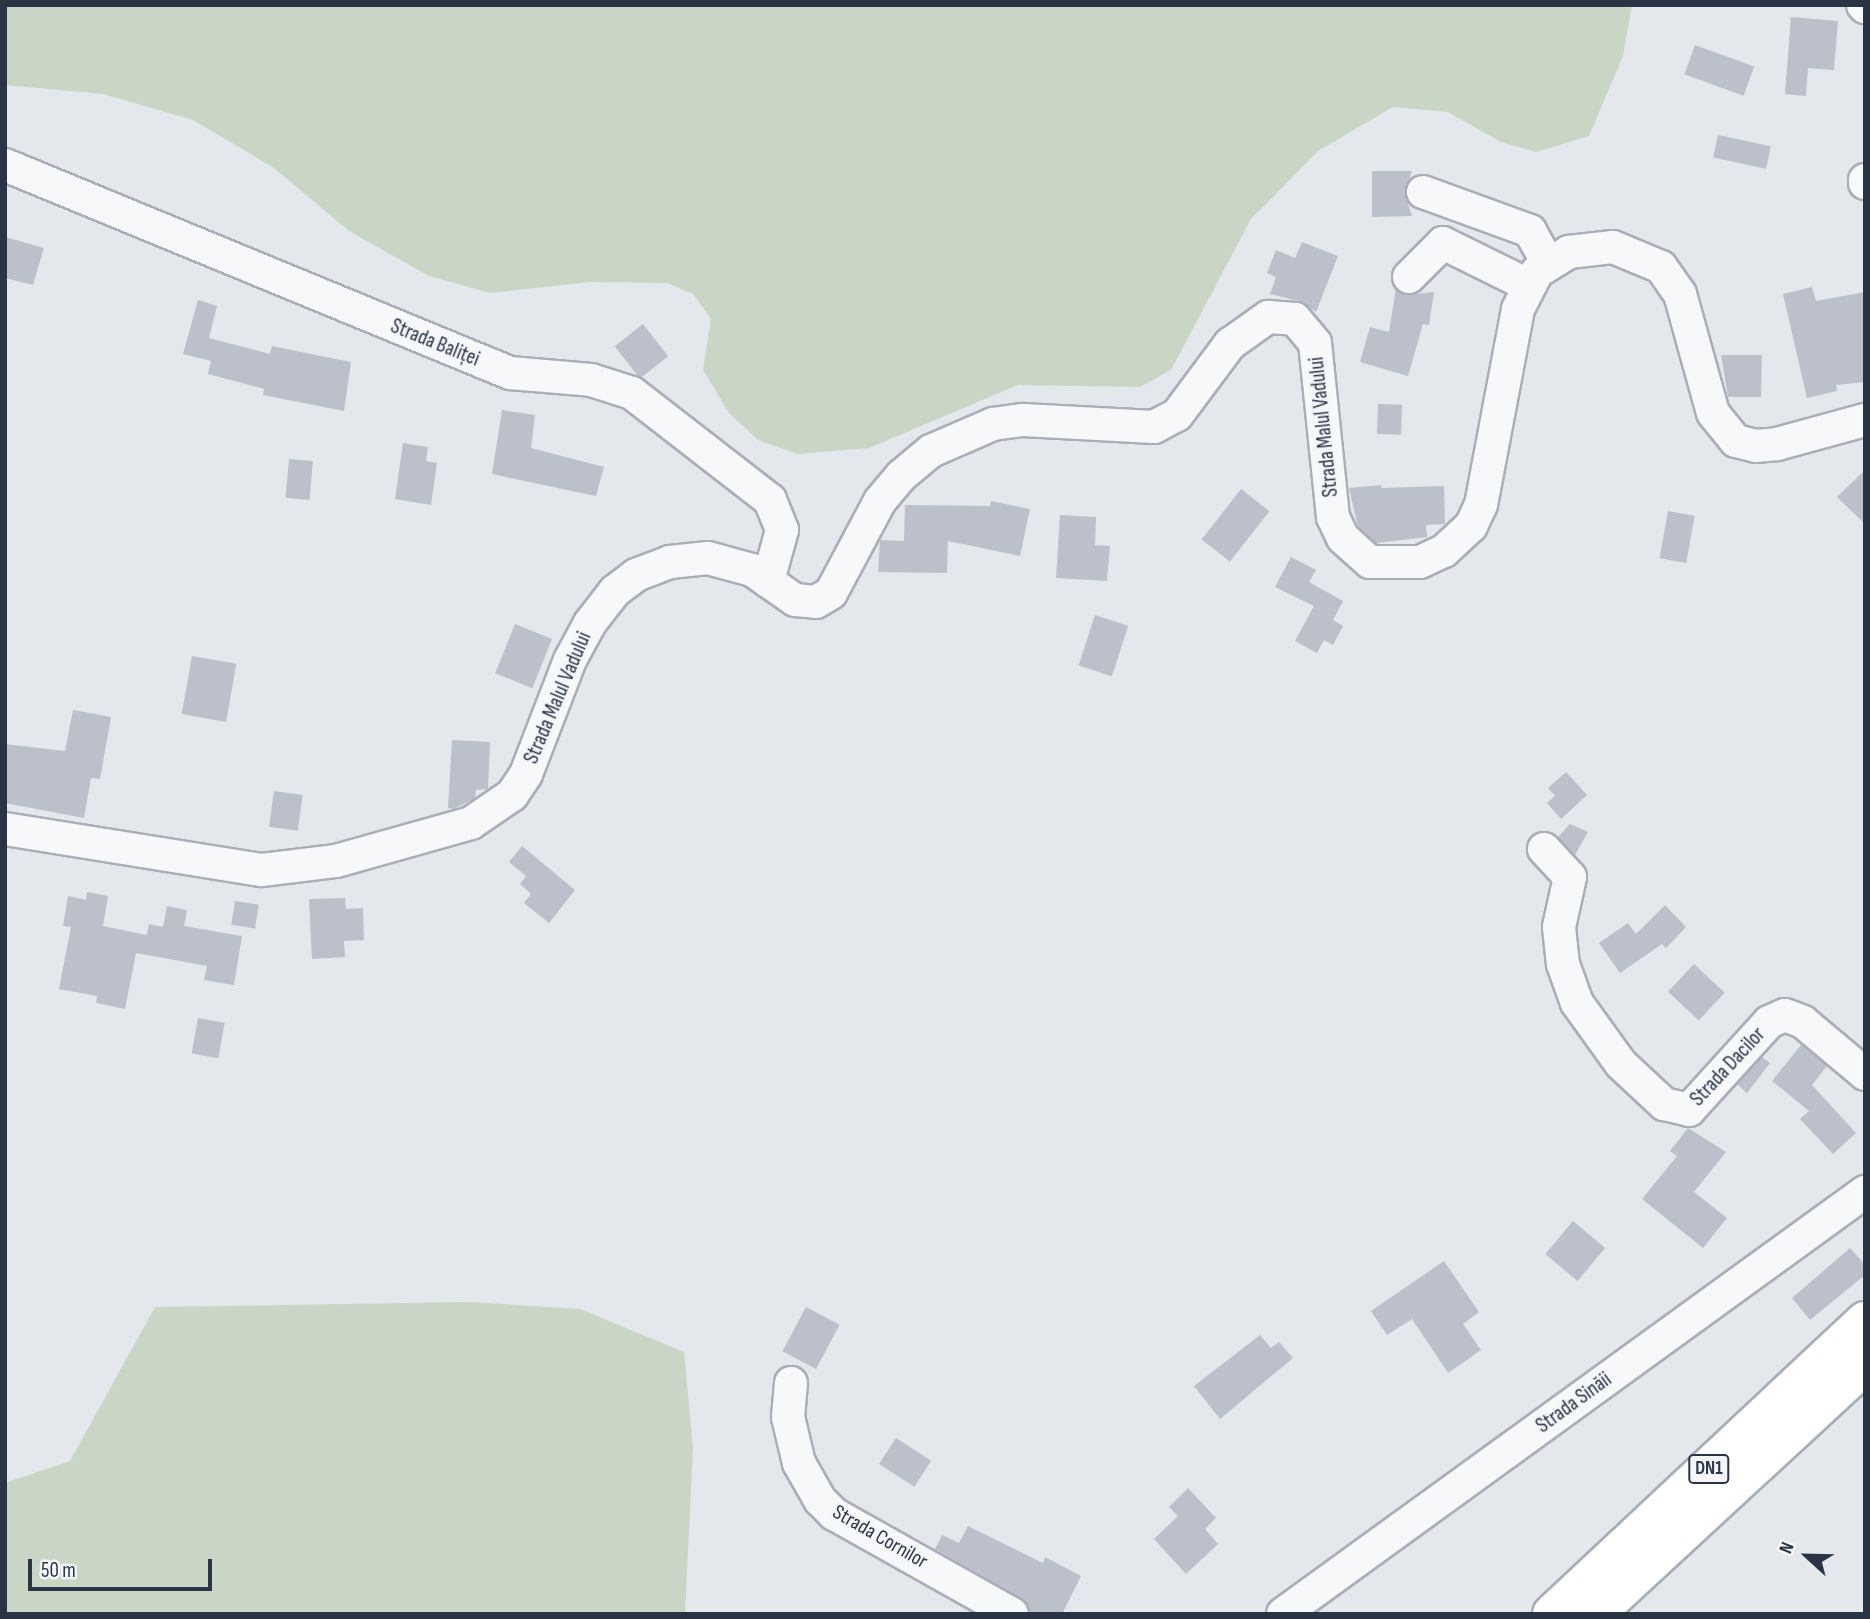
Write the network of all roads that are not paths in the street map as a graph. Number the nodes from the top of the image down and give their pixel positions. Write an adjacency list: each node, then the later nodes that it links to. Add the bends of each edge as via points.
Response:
1 (5, 165): 6 (street, Strada Baliței, via 510,373 591,380 632,393 770,500 782,530)
2 (1423, 192): 3 (street, via 1530,231)
3 (1538, 274): 4 (street, via 1443,243); 5 (street, via 1590,246 1613,247 1661,267 1679,293 1713,413 1737,441 1756,446 1777,444); 6 (street, Strada Malul Vadului, via 1518,309 1481,505 1458,541 1420,562 1370,562 1343,538 1333,517 1315,342 1305,327 1283,316 1268,317 1243,331 1168,422 1132,429 1023,421 962,435 930,451 901,476 880,502 831,593 806,603)
4 (1409, 277)
5 (1865, 420)
6 (768, 581): 7 (street, Strada Malul Vadului, via 730,562 708,558 670,562 636,575 614,591 570,660 526,775 512,795 471,823 336,861 262,870)
7 (5, 830)
8 (1544, 849): 9 (street, Strada Dacilor, via 1570,877 1559,927 1563,964 1577,1003 1620,1064 1664,1104 1689,1110 1769,1023 1785,1015 1803,1022)
9 (1865, 1074)
10 (1865, 1192): 15 (street, Strada Sinăii)
11 (1865, 1321): 16 (highway, DN1)
12 (1865, 1365): 17 (highway, DN1)
13 (791, 1383): 14 (street, Strada Cornilor, via 788,1417 799,1463 820,1500 834,1514)
14 (1012, 1614)
15 (1283, 1614)
16 (1552, 1614)
17 (1595, 1614)

